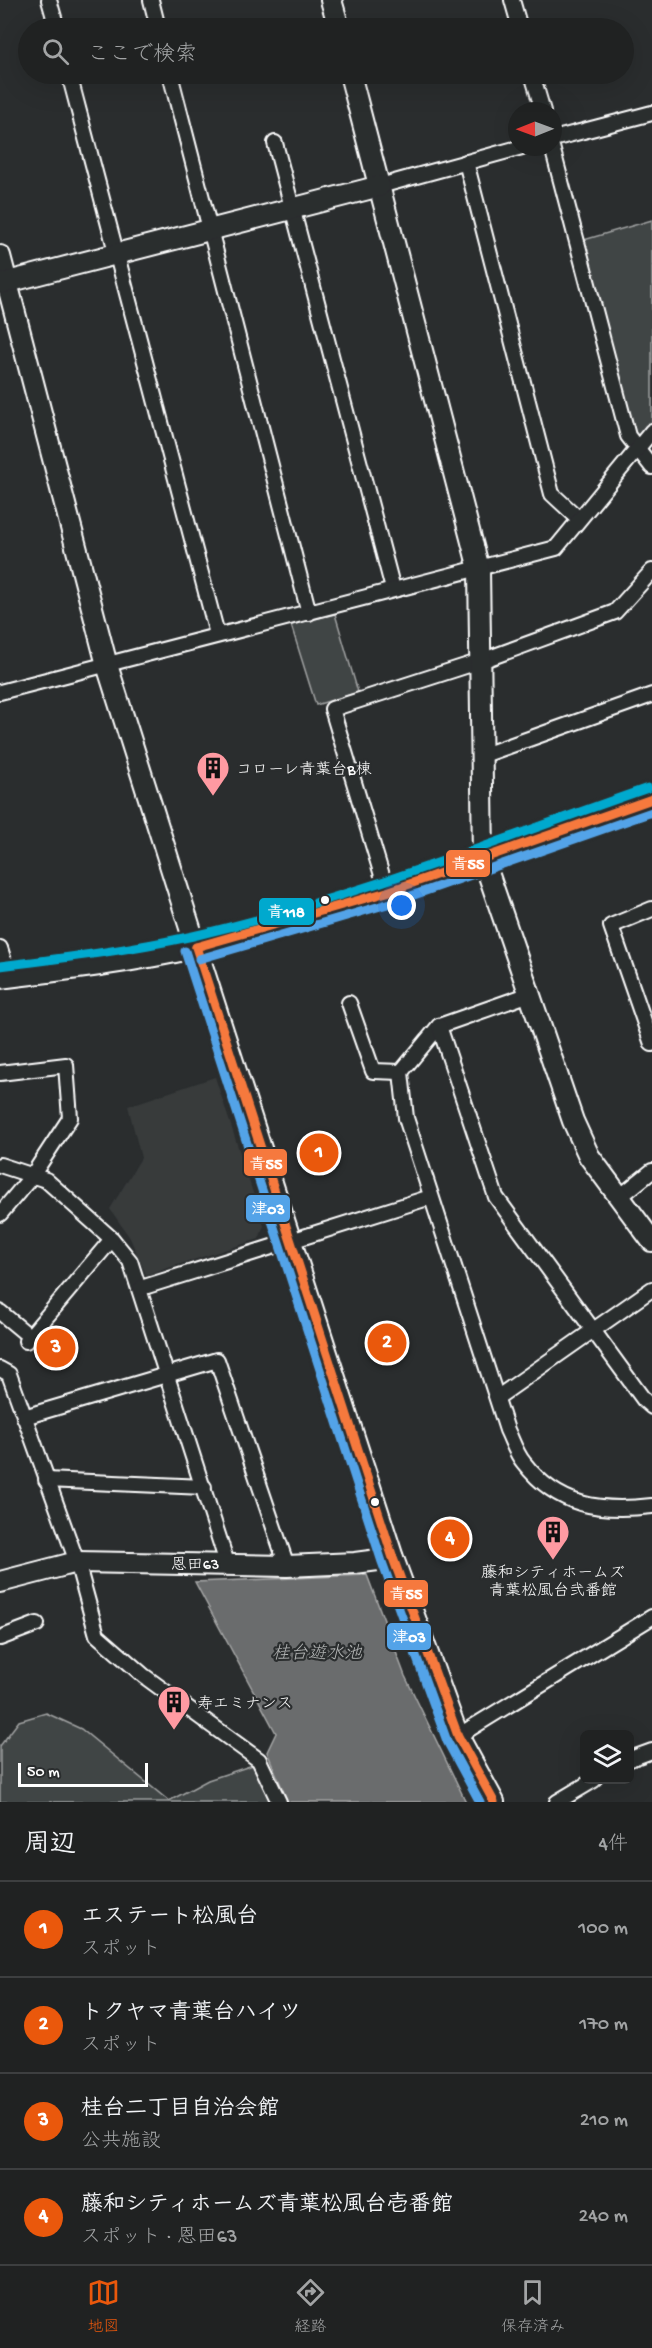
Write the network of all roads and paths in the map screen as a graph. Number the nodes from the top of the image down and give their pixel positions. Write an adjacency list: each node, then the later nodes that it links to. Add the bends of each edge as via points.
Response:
1 (50, 0): 5 (street)
2 (151, 0): 6 (street)
3 (331, 0): 7 (street)
4 (517, 1): 8 (street)
5 (54, 18)
6 (156, 18)
7 (336, 18)
8 (519, 18)
9 (72, 84): 23 (street)
10 (173, 84): 22 (street)
11 (353, 84): 20 (street)
12 (535, 84): 13 (street)
13 (540, 102)
14 (652, 113): 15 (street)
15 (562, 137)
16 (275, 143): 21 (street)
17 (508, 151): 19 (street)
18 (554, 156): 27 (street, via 628,436)
19 (466, 162): 20 (street); 29 (street, via 552,494)
20 (380, 186): 21 (street); 30 (street)
21 (294, 209): 22 (street); 32 (street)
22 (211, 231): 23 (street); 33 (street)
23 (116, 254): 25 (street); 34 (street)
24 (0, 256): 25 (street)
25 (4, 283): 36 (street)
26 (652, 431): 27 (street)
27 (638, 448): 28 (street); 29 (street)
28 (652, 467)
29 (578, 518): 30 (street, via 556,548)
30 (479, 568): 32 (street); 35 (street)
31 (652, 571): 35 (street, via 615,612)
32 (393, 589): 33 (street)
33 (309, 613): 34 (street)
34 (217, 634): 36 (street)
35 (481, 662): 39 (street); 42 (street, via 332,709)
36 (106, 665): 37 (street); 44 (street)
37 (0, 692)
38 (652, 695): 39 (street)
39 (482, 756): 41 (street)
40 (652, 799): 41 (street)
41 (483, 858): 42 (street); 47 (street)
42 (387, 892): 44 (street)
43 (652, 909): 50 (street, via 611,926)
44 (196, 947): 46 (street, via 82,968); 61 (street)
45 (0, 948): 46 (street)
46 (5, 977)
47 (530, 994): 49 (street); 56 (street, via 573,1121 589,1156)
48 (349, 1003): 51 (street, via 373,1071)
49 (439, 1026): 51 (street); 65 (street, via 496,1197)
50 (652, 1044)
51 (401, 1072): 57 (street, via 406,1118)
52 (0, 1073): 55 (street, via 66,1065 70,1118)
53 (0, 1165): 55 (street)
54 (652, 1171): 56 (street)
55 (32, 1176): 58 (street); 59 (street, via 46,1180)
56 (621, 1196): 60 (street)
57 (430, 1197): 61 (street); 68 (street)
58 (0, 1215)
59 (112, 1239): 62 (street, via 130,1261); 64 (street, via 27,1339)
60 (652, 1241)
61 (291, 1242): 62 (street); 74 (street)
62 (141, 1288): 67 (street)
63 (652, 1289): 65 (street)
64 (0, 1312)
65 (594, 1332): 68 (street); 69 (street)
66 (5, 1369): 70 (street)
67 (168, 1372): 70 (street); 72 (street); 77 (street, via 217,1360)
68 (498, 1397): 73 (street, via 522,1462 545,1484 570,1501 616,1510)
69 (652, 1407)
70 (24, 1417): 71 (street)
71 (46, 1480): 72 (street); 75 (street)
72 (204, 1487): 76 (street)
73 (652, 1506)
74 (393, 1558): 77 (street, 恩田63 / 恩田63); 82 (street)
75 (77, 1562): 76 (street, 恩田63 / 恩田63); 78 (street, 恩田63 / 恩田63); 86 (street, via 97,1635 144,1676 259,1760)
76 (227, 1563): 77 (street, 恩田63 / 恩田63)
77 (287, 1566)
78 (0, 1582)
79 (652, 1617): 82 (street)
80 (37, 1624): 81 (street)
81 (0, 1638)
82 (458, 1736): 87 (street)
83 (652, 1751): 84 (street)
84 (634, 1758)
85 (586, 1784): 88 (street)
86 (279, 1802)
87 (494, 1802)
88 (557, 1802)

